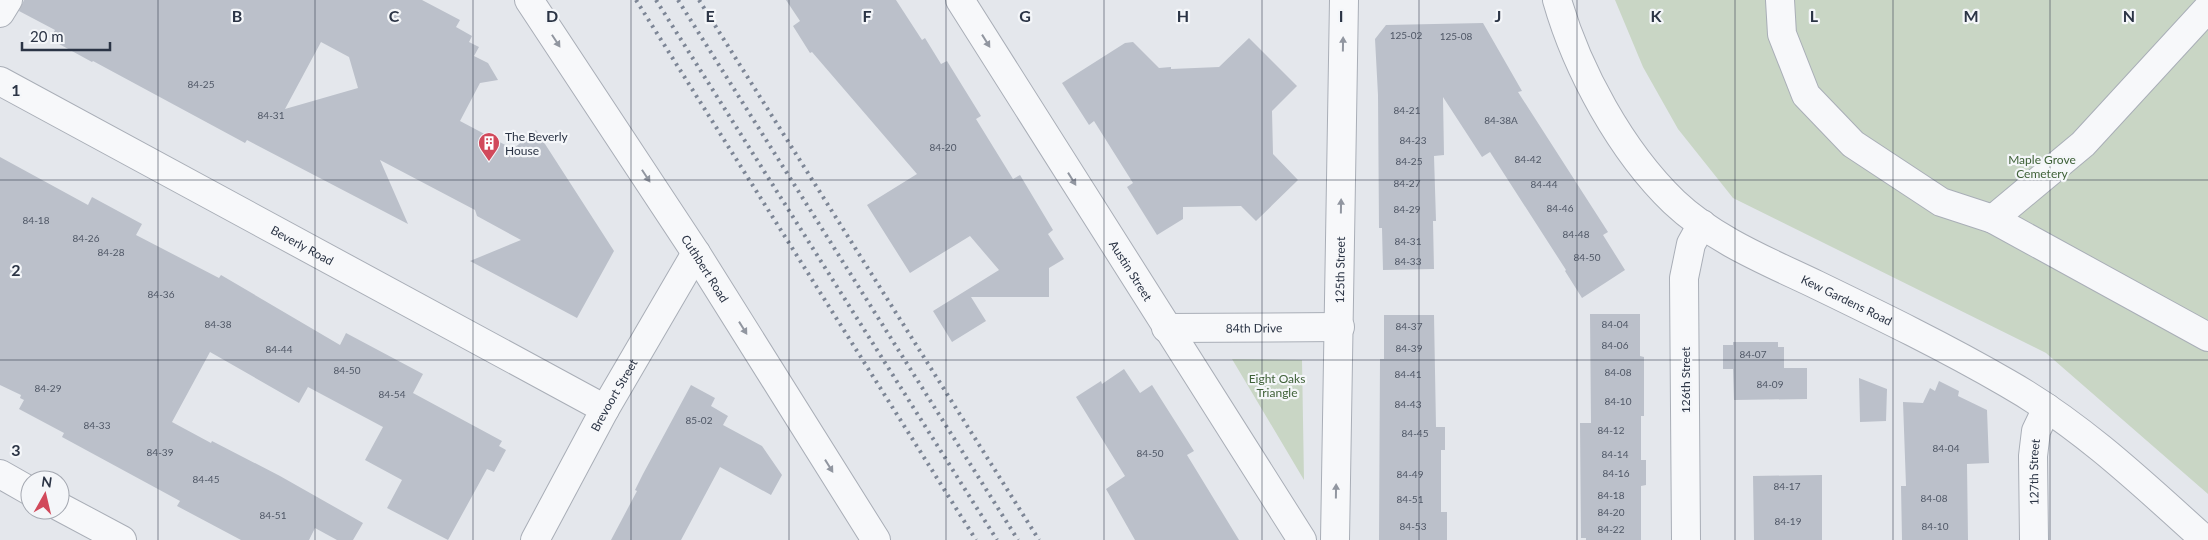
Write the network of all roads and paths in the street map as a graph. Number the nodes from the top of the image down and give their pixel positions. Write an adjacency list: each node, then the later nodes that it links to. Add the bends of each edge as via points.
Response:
1 (8, 0): 8 (street)
2 (529, 0): 12 (street, Cuthbert Road, one-way to 12)
3 (960, 0): 14 (street, Austin Street, one-way to 14)
4 (1344, 0): 13 (street, 125th Street, one-way to 4)
5 (1557, 0): 11 (street, Kew Gardens Road, via 1582,66 1618,130 1657,183 1674,202)
6 (1780, 0): 10 (street, via 1782,34 1806,95 1846,137 1941,202)
7 (2208, 8): 10 (street, via 2083,144)
8 (0, 13)
9 (0, 81): 17 (street, Beverly Road)
10 (1992, 219): 15 (street)
11 (1702, 224): 16 (street, Kew Gardens Road, via 1771,263 1930,340); 26 (street, 126th Street, via 1691,244 1684,278)
12 (696, 253): 17 (street, Brevoort Street); 23 (street, Cuthbert Road, one-way to 23)
13 (1340, 327): 14 (street, 84th Drive); 25 (street, 125th Street, one-way to 13)
14 (1166, 328): 24 (street, Austin Street)
15 (2208, 337)
16 (2047, 408): 27 (street, 127th Street, via 2038,424 2035,439); 28 (street, Kew Gardens Road, via 2132,474)
17 (605, 410): 22 (street, Brevoort Street)
18 (0, 474): 19 (street)
19 (20, 485)
20 (70, 512): 21 (street)
21 (122, 540)
22 (535, 540)
23 (876, 540)
24 (1302, 540)
25 (1335, 540)
26 (1686, 540)
27 (2034, 540)
28 (2205, 540)

